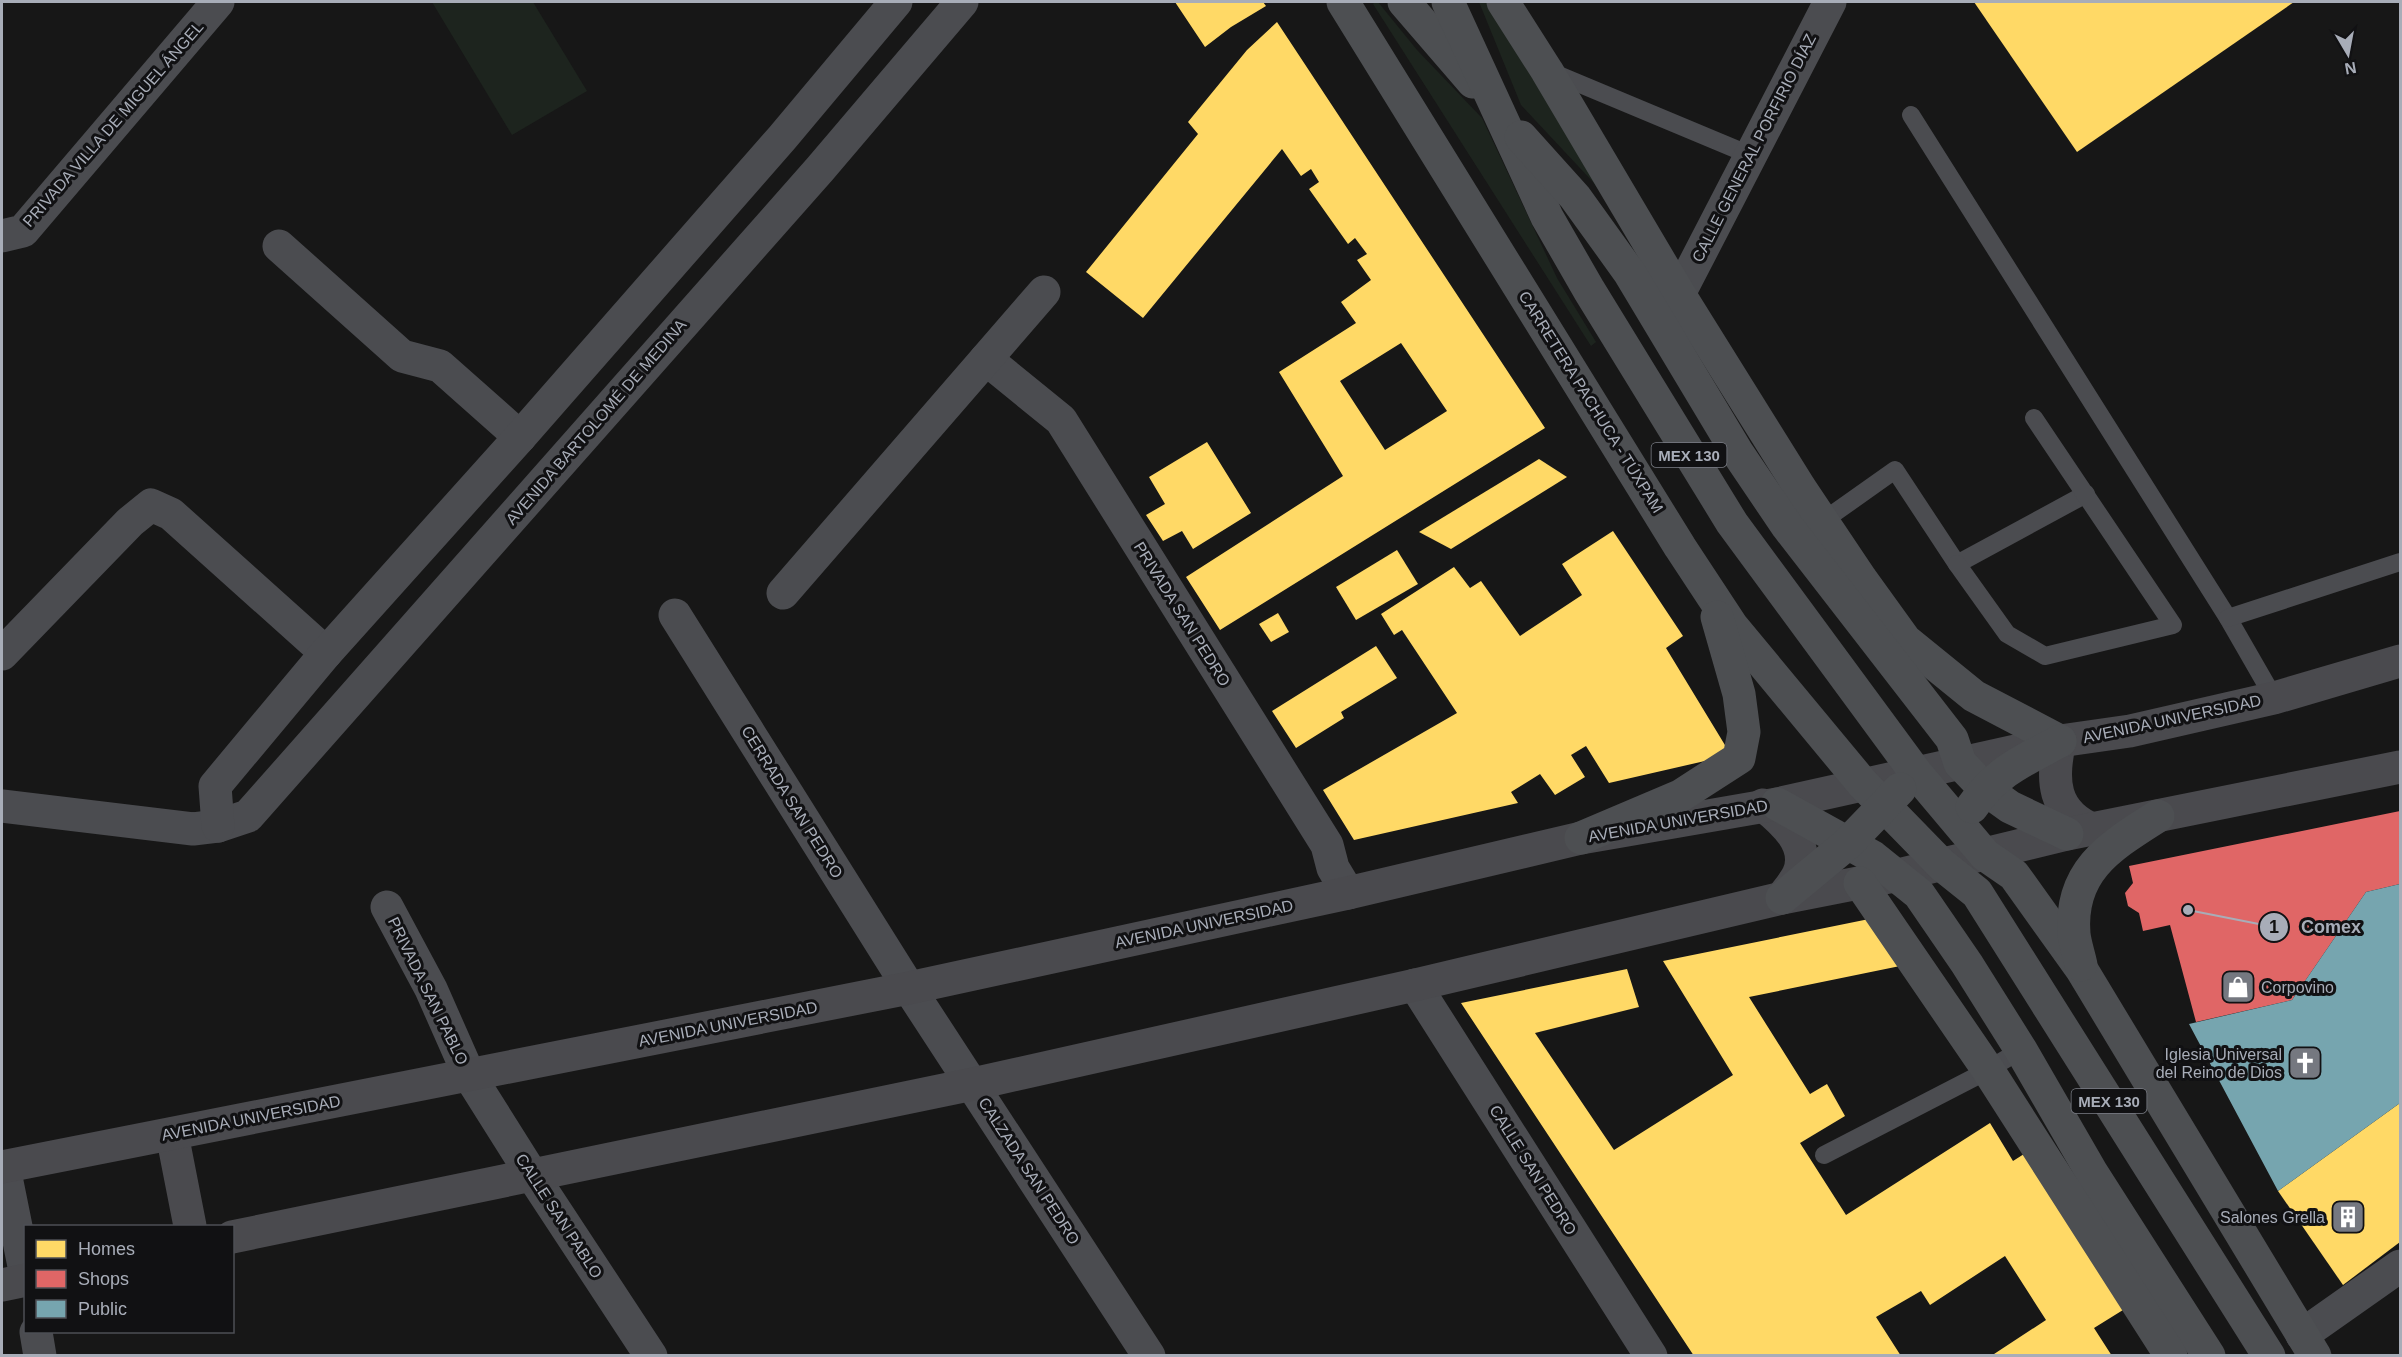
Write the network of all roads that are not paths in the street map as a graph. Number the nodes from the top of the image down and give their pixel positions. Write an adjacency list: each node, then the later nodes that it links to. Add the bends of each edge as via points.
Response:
1 (218, 2): 15 (street, PRIVADA VILLA DE MIGUEL ÁNGEL, via 23,231)
2 (896, 2): 12 (street)
3 (962, 2): 14 (street, AVENIDA BARTOLOMÉ DE MEDINA)
4 (1344, 2): 26 (main road, CARRETERA PACHUCA - TÚXPAM / MEX 130)
5 (1404, 2): 10 (main road)
6 (1448, 2): 10 (main road, MEX 130)
7 (1503, 2): 9 (main road)
8 (1830, 2): 13 (street, CALLE GENERAL PORFIRIO DÍAZ)
9 (1547, 70): 13 (lane); 18 (main road)
10 (1501, 115): 35 (main road, via 1575,197 1629,272 1737,452 1787,526 1952,739); 37 (main road, MEX 130, via 1547,217 1696,466 1777,586)
11 (1911, 115): 29 (lane)
12 (782, 138): 14 (street); 21 (street)
13 (1750, 154): 18 (street, CALLE GENERAL PORFIRIO DÍAZ)
14 (820, 169): 44 (street, AVENIDA BARTOLOMÉ DE MEDINA, via 248,816)
15 (2, 236)
16 (279, 246): 21 (street, via 402,356 440,366)
17 (1044, 292): 19 (street)
18 (1678, 294): 23 (main road)
19 (987, 359): 27 (street); 52 (street, PRIVADA SAN PEDRO, via 1061,420 1327,845 1333,868)
20 (2034, 418): 22 (lane)
21 (520, 437): 30 (street)
22 (2086, 494): 25 (lane); 25 (lane, via 2173,625 2045,656 2007,634)
23 (1822, 521): 25 (lane, via 1895,470); 34 (main road, via 1905,640 1974,696)
24 (2400, 562): 29 (lane)
25 (1957, 564)
26 (1709, 592): 39 (main road, CARRETERA PACHUCA - TÚXPAM / MEX 130, via 1732,627); 46 (main road, via 1739,694 1744,732 1739,758 1680,796)
27 (783, 593)
28 (675, 615): 57 (street, CERRADA SAN PEDRO)
29 (2228, 618): 33 (lane)
30 (326, 653): 31 (street, via 171,514 152,505 130,522); 44 (street, via 215,786)
31 (2, 654)
32 (2400, 661): 33 (main road, AVENIDA UNIVERSIDAD)
33 (2274, 698): 34 (main road, AVENIDA UNIVERSIDAD, via 2130,731)
34 (2060, 741): 35 (main road, AVENIDA UNIVERSIDAD); 38 (main road, via 2006,770); 45 (main road, via 2055,785 2080,824)
35 (1960, 763): 37 (main road, AVENIDA UNIVERSIDAD); 38 (main road)
36 (2400, 768): 42 (main road)
37 (1916, 773): 39 (main road); 43 (main road, MEX 130)
38 (1985, 789): 43 (main road); 45 (main road, via 2010,807)
39 (1875, 794): 40 (main road, AVENIDA UNIVERSIDAD); 47 (main road); 49 (main road, MEX 130)
40 (1770, 804): 46 (main road, AVENIDA UNIVERSIDAD); 47 (main road); 53 (main road, via 1795,837 1802,856 1799,873)
41 (2, 806): 44 (street, AVENIDA BARTOLOMÉ DE MEDINA, via 193,829)
42 (2158, 816): 45 (main road); 55 (main road, via 2095,861 2082,885 2074,934)
43 (1960, 825): 48 (main road, MEX 130); 49 (main road)
44 (218, 826)
45 (2080, 832): 48 (main road)
46 (1581, 838): 52 (main road, AVENIDA UNIVERSIDAD)
47 (1847, 844): 50 (main road, via 1873,857); 53 (main road)
48 (1985, 855): 49 (main road); 55 (main road, MEX 130, via 2014,875)
49 (1942, 865): 50 (main road); 80 (main road, MEX 130, via 1977,892)
50 (1894, 876): 51 (main road); 58 (main road, via 1919,894)
51 (1860, 883): 53 (main road); 59 (main road)
52 (1348, 893): 57 (main road, AVENIDA UNIVERSIDAD)
53 (1782, 898): 56 (main road)
54 (387, 907): 60 (street, PRIVADA SAN PABLO, via 431,989)
55 (2082, 970): 73 (main road, MEX 130)
56 (1415, 985): 61 (main road); 77 (street, CALLE SAN PEDRO)
57 (909, 988): 60 (main road, AVENIDA UNIVERSIDAD); 61 (street, CALZADA SAN PEDRO)
58 (2020, 1050): 59 (lane); 79 (main road, via 2092,1173)
59 (1988, 1070): 63 (lane); 78 (main road)
60 (469, 1075): 62 (main road, AVENIDA UNIVERSIDAD); 65 (street, CALLE SAN PABLO)
61 (973, 1084): 65 (main road); 76 (street, CALZADA SAN PEDRO)
62 (172, 1134): 64 (main road, AVENIDA UNIVERSIDAD); 66 (main road)
63 (1824, 1155)
64 (3, 1167): 69 (street)
65 (532, 1175): 67 (main road); 75 (street, CALLE SAN PABLO)
66 (190, 1225)
67 (234, 1237)
68 (2400, 1266): 73 (street)
69 (24, 1268)
70 (24, 1279): 71 (main road)
71 (2, 1285)
72 (36, 1333): 74 (street)
73 (2308, 1345)
74 (40, 1356)
75 (651, 1356)
76 (1149, 1356)
77 (1651, 1356)
78 (2171, 1356)
79 (2209, 1356)
80 (2269, 1356)

